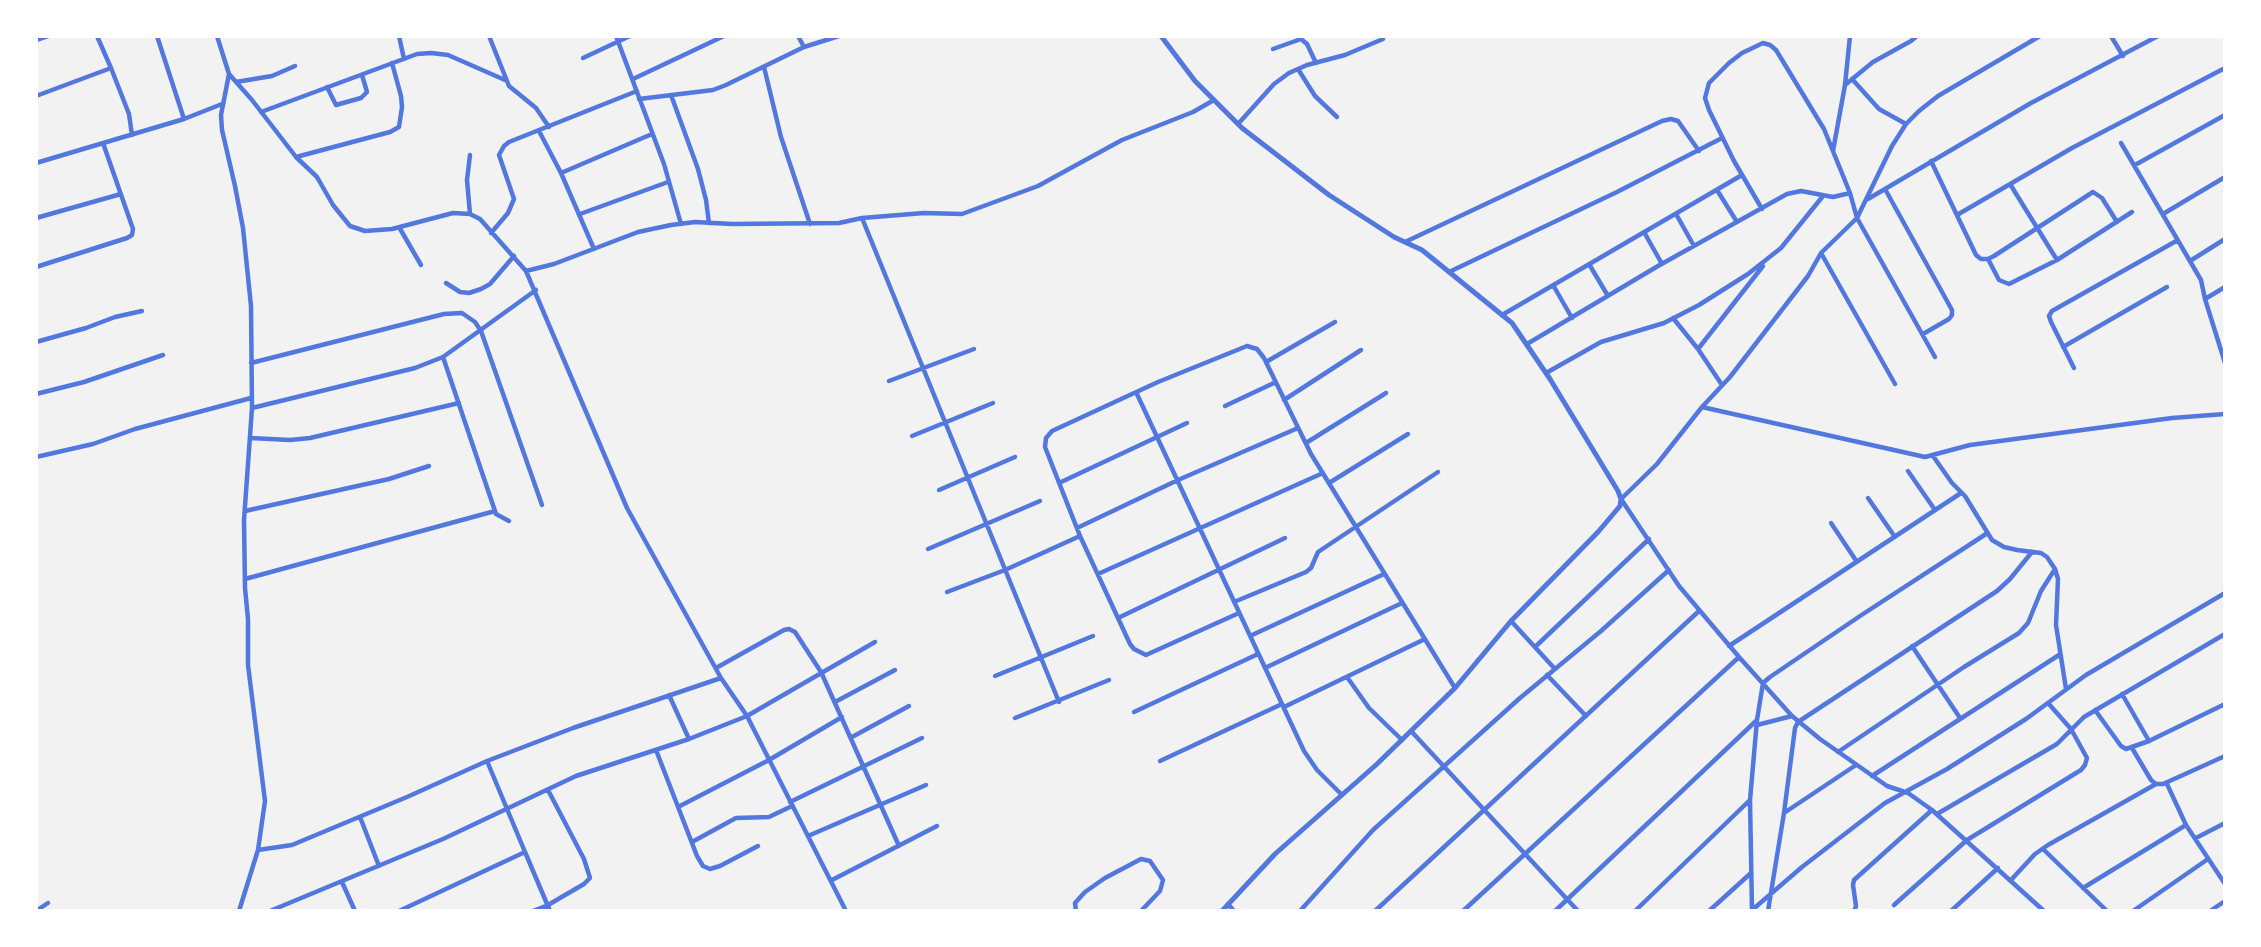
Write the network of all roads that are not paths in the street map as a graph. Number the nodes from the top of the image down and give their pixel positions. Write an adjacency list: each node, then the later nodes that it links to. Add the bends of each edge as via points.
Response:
1 (48, 36): 19 (street)
2 (97, 36): 31 (street)
3 (156, 36): 50 (street)
4 (217, 36): 33 (street)
5 (399, 36): 25 (street)
6 (489, 36): 37 (street)
7 (616, 36): 20 (street)
8 (630, 36): 20 (street)
9 (724, 36): 35 (street)
10 (798, 36): 21 (street)
11 (839, 36): 21 (street)
12 (1161, 36): 45 (street)
13 (1850, 36): 39 (street)
14 (1917, 36): 36 (street)
15 (2040, 36): 52 (street, via 1938,96)
16 (2111, 36): 23 (street)
17 (2158, 36): 23 (street)
18 (1383, 39): 27 (street)
19 (36, 40)
20 (619, 43): 24 (street); 35 (street)
21 (804, 48): 29 (street)
22 (1273, 49): 27 (street, via 1301,39)
23 (2123, 56): 64 (street)
24 (584, 58)
25 (404, 59): 26 (street); 37 (street, via 424,53 448,55)
26 (392, 63): 34 (street); 63 (street, via 401,96 399,127)
27 (1316, 63): 32 (street)
28 (295, 66): 38 (street, via 272,76)
29 (764, 67): 42 (street, via 713,90); 92 (street, via 781,137)
30 (2225, 68): 71 (street)
31 (111, 69): 43 (street); 56 (street, via 129,114)
32 (1298, 69): 49 (street, via 1315,96); 51 (street, via 1274,84)
33 (229, 74): 38 (street); 46 (street)
34 (362, 75): 40 (street); 40 (street, via 367,92 361,98 336,105)
35 (633, 79): 41 (street)
36 (1852, 79): 39 (street); 52 (street, via 1880,109)
37 (505, 80): 53 (street, via 536,108)
38 (236, 82): 47 (street)
39 (1845, 85): 61 (street)
40 (327, 87): 47 (street)
41 (637, 91): 44 (street); 53 (street)
42 (671, 95): 44 (street); 90 (street, via 698,169)
43 (36, 96)
44 (639, 99): 55 (street)
45 (1214, 100): 51 (street); 86 (street, via 1122,140 1038,186 962,214)
46 (222, 104): 50 (street); 138 (street, via 222,130 248,266)
47 (261, 112): 63 (street)
48 (2225, 115): 66 (street)
49 (1337, 117)
50 (184, 119): 56 (street)
51 (1238, 124): 99 (street, via 1329,195)
52 (1906, 124): 77 (street)
53 (549, 127): 54 (street)
54 (539, 130): 67 (street); 96 (street, via 509,142 500,150 514,199)
55 (652, 134): 67 (street); 70 (street)
56 (132, 135): 58 (street)
57 (1722, 138): 60 (street); 61 (street, via 1705,98 1709,83 1742,53 1763,44 1776,50 1816,114); 68 (street)
58 (103, 143): 65 (street); 75 (street)
59 (2121, 143): 66 (street)
60 (1699, 151): 99 (street, via 1678,121 1662,121); 113 (street)
61 (1833, 151): 74 (street)
62 (470, 155): 80 (street)
63 (296, 157): 94 (street, via 317,177 350,226 365,231)
64 (1931, 161): 72 (street); 84 (street)
65 (36, 163)
66 (2135, 165): 83 (street)
67 (561, 172): 81 (street)
68 (1742, 175): 73 (street); 78 (street)
69 (2225, 177): 83 (street)
70 (668, 182): 81 (street); 91 (street)
71 (2010, 184): 84 (street); 93 (street)
72 (1885, 189): 77 (street); 127 (street, via 1952,310 1949,319)
73 (1718, 190): 82 (street); 88 (street)
74 (1850, 193): 76 (street); 87 (street)
75 (121, 194): 85 (street); 111 (street, via 134,229 132,235)
76 (1823, 196): 78 (street, via 1794,191); 104 (street)
77 (1868, 200): 87 (street)
78 (1762, 208): 88 (street)
79 (2132, 212): 89 (street)
80 (470, 214): 94 (street, via 453,213); 96 (street, via 480,219)
81 (580, 214): 101 (street)
82 (1676, 214): 95 (street); 100 (street)
83 (2163, 214): 98 (street)
84 (1957, 216): 105 (street, via 1976,255)
85 (36, 218)
86 (862, 218): 92 (street); 141 (street)
87 (1857, 218): 102 (street); 127 (street)
88 (1737, 222): 100 (street)
89 (2117, 222): 93 (street, via 2102,198 2093,192); 106 (street)
90 (709, 223): 91 (street); 92 (street)
91 (681, 224): 101 (street, via 638,232)
92 (810, 224)
93 (2037, 227): 105 (street); 106 (street)
94 (399, 228): 110 (street)
95 (1644, 232): 108 (street); 109 (street)
96 (491, 233): 103 (street)
97 (2225, 239): 107 (street)
98 (2178, 240): 107 (street); 130 (street, via 2052,311 2050,322)
99 (1405, 242): 113 (street)
100 (1694, 246): 109 (street)
101 (594, 249): 112 (street)
102 (1821, 253): 145 (street); 146 (street, via 1777,318)
103 (514, 256): 112 (street); 114 (street, via 481,289 460,292)
104 (1767, 260): 124 (street); 132 (street)
105 (1988, 260): 106 (street, via 1999,280 2009,284)
106 (2057, 260)
107 (2190, 261): 120 (street, via 2201,280)
108 (1589, 264): 115 (street); 119 (street)
109 (1662, 264): 119 (street)
110 (421, 265)
111 (36, 267)
112 (526, 271): 118 (street)
113 (1449, 272): 122 (street)
114 (446, 283)
115 (1552, 285): 122 (street); 123 (street)
116 (2225, 286): 120 (street)
117 (2168, 287): 130 (street)
118 (536, 290): 126 (street); 227 (street, via 627,508)
119 (1608, 296): 123 (street)
120 (2205, 299): 139 (street)
121 (142, 311): 128 (street)
122 (1502, 315): 129 (street)
123 (1572, 318): 129 (street)
124 (1673, 318): 132 (street); 142 (street, via 1601,342)
125 (1335, 322): 137 (street)
126 (481, 331): 135 (street); 138 (street, via 462,313 444,314); 182 (street)
127 (1923, 334): 136 (street)
128 (37, 340)
129 (1527, 344): 142 (street)
130 (2063, 347): 140 (street)
131 (974, 349): 141 (street)
132 (1698, 349): 146 (street)
133 (1361, 350): 151 (street)
134 (163, 355): 149 (street)
135 (443, 357): 152 (street); 156 (street, via 415,368)
136 (1935, 357)
137 (1266, 362): 144 (street); 147 (street, via 1257,349 1247,346)
138 (250, 363): 150 (street)
139 (2225, 363)
140 (2074, 368)
141 (923, 370): 143 (street); 158 (street)
142 (1546, 373): 180 (street)
143 (889, 381)
144 (1276, 382): 151 (street); 154 (street)
145 (1895, 384)
146 (1722, 386): 155 (street)
147 (1136, 392): 163 (street); 175 (street, via 1052,431 1046,438 1045,447)
148 (1386, 393): 165 (street)
149 (36, 394)
150 (251, 398): 156 (street); 167 (street)
151 (1284, 400): 160 (street)
152 (459, 403): 164 (street, via 310,438); 185 (street)
153 (993, 403): 158 (street)
154 (1225, 406)
155 (1702, 407): 166 (street, via 1886,450); 180 (street, via 1657,464)
156 (252, 408): 164 (street)
157 (2225, 414): 166 (street, via 1970,445)
158 (945, 423): 162 (street); 173 (street)
159 (1187, 423): 163 (street)
160 (1298, 428): 165 (street); 174 (street)
161 (1408, 434): 176 (street)
162 (912, 436)
163 (1158, 436): 174 (street); 175 (street)
164 (250, 438): 184 (street)
165 (1306, 443): 172 (street)
166 (1933, 456): 178 (street)
167 (36, 457)
168 (1015, 457): 173 (street)
169 (429, 466): 184 (street, via 389,479)
170 (1908, 471): 183 (street)
171 (1438, 472): 190 (street)
172 (1323, 473): 176 (street); 191 (street)
173 (968, 478): 177 (street); 188 (street)
174 (1178, 480): 189 (street); 191 (street)
175 (1059, 483): 189 (street)
176 (1329, 483): 190 (street)
177 (939, 490)
178 (1961, 493): 183 (street); 192 (street)
179 (1868, 498): 194 (street)
180 (1621, 500): 196 (street); 214 (street, via 1598,532)
181 (1040, 501): 188 (street)
182 (542, 505)
183 (1935, 510): 194 (street)
184 (245, 511): 206 (street)
185 (495, 511): 186 (street); 206 (street)
186 (509, 521)
187 (1831, 523): 199 (street)
188 (987, 524): 197 (street); 202 (street)
189 (1077, 528): 193 (street)
190 (1356, 528): 205 (street); 209 (street, via 1318,552 1306,572)
191 (1201, 530): 200 (street); 204 (street)
192 (1986, 534): 198 (street, via 2004,547); 237 (street)
193 (1080, 536): 202 (street); 204 (street)
194 (1894, 537): 199 (street)
195 (1285, 538): 200 (street)
196 (1649, 539): 203 (street); 222 (street)
197 (928, 549)
198 (2032, 552): 201 (street, via 2047,557); 221 (street, via 1997,591)
199 (1857, 562): 220 (street)
200 (1219, 569): 209 (street); 213 (street)
201 (2055, 569): 224 (street); 238 (street, via 2019,633)
202 (1005, 570): 207 (street); 226 (street)
203 (1669, 570): 211 (street); 229 (street)
204 (1098, 574): 213 (street)
205 (1384, 574): 210 (street); 217 (street)
206 (245, 579): 302 (street, via 248,665 265,801)
207 (947, 592)
208 (2225, 593): 240 (street)
209 (1234, 602): 212 (street)
210 (1402, 603): 218 (street); 228 (street)
211 (1699, 611): 220 (street); 252 (street)
212 (1239, 613): 213 (street, via 1146,655 1130,644); 217 (street)
213 (1118, 618)
214 (1511, 621): 222 (street); 239 (street)
215 (2225, 634): 241 (street)
216 (1093, 636): 226 (street)
217 (1250, 636): 223 (street)
218 (1425, 639): 234 (street); 239 (street)
219 (875, 642): 231 (street)
220 (1729, 646): 225 (street)
221 (1912, 646): 238 (street); 258 (street)
222 (1535, 647): 229 (street)
223 (1258, 654): 228 (street); 250 (street)
224 (2060, 655): 240 (street); 256 (street)
225 (1738, 657): 237 (street); 304 (street)
226 (1041, 658): 233 (street); 244 (street)
227 (716, 668): 231 (street, via 789,629 802,641); 235 (street)
228 (1265, 668): 248 (street)
229 (1555, 669): 232 (street)
230 (895, 670): 243 (street)
231 (822, 672): 243 (street); 251 (street)
232 (1547, 675): 252 (street); 275 (street)
233 (995, 676)
234 (1347, 677): 248 (street); 264 (street, via 1369,708)
235 (721, 678): 242 (street); 251 (street)
236 (1109, 680): 244 (street)
237 (1763, 684): 253 (street); 257 (street)
238 (1938, 684): 256 (street); 268 (street)
239 (1455, 688): 260 (street)
240 (2066, 689): 245 (street)
241 (2122, 694): 249 (street); 265 (street)
242 (669, 695): 263 (street); 271 (street)
243 (835, 702): 254 (street)
244 (1059, 702): 255 (street)
245 (2048, 703): 259 (street); 281 (street, via 1947,769)
246 (2225, 704): 265 (street)
247 (909, 706): 261 (street)
248 (1283, 706): 272 (street); 282 (street, via 1304,751)
249 (2095, 710): 259 (street); 266 (street, via 2121,746)
250 (1134, 712)
251 (747, 716): 263 (street); 270 (street)
252 (1586, 716): 288 (street)
253 (1792, 716): 257 (street); 258 (street)
254 (842, 717): 261 (street); 270 (street)
255 (1015, 718)
256 (1960, 718): 276 (street)
257 (1757, 722): 283 (street); 315 (street)
258 (1798, 722): 268 (street); 290 (street)
259 (2071, 729): 289 (street, via 2057,744); 297 (street, via 2087,758 2081,770)
260 (1411, 731): 264 (street); 275 (street)
261 (852, 737): 274 (street)
262 (922, 738): 274 (street)
263 (689, 739): 267 (street)
264 (1402, 740): 282 (street)
265 (2148, 741): 266 (street)
266 (2132, 748): 277 (street)
267 (656, 750): 280 (street); 286 (street)
268 (1838, 752): 273 (street)
269 (2225, 756): 278 (street)
270 (769, 760): 285 (street); 286 (street)
271 (487, 761): 287 (street); 291 (street)
272 (1160, 761)
273 (1856, 765): 276 (street); 290 (street)
274 (865, 766): 284 (street); 285 (street)
275 (1444, 767): 288 (street); 334 (street, via 1373,830)
276 (1872, 776): 281 (street)
277 (2156, 784): 278 (street); 301 (street)
278 (2167, 784): 294 (street)
279 (926, 785): 284 (street)
280 (548, 789): 287 (street); 321 (street, via 590,878)
281 (1904, 792): 289 (street); 314 (street, via 1802,867)
282 (1342, 795): 319 (street, via 1275,854)
283 (1750, 800): 308 (street); 339 (street)
284 (881, 803): 295 (street); 300 (street)
285 (791, 804): 295 (street); 298 (street, via 769,817 736,818)
286 (678, 807): 298 (street)
287 (507, 809): 303 (street); 306 (street)
288 (1484, 811): 304 (street); 335 (street)
289 (1935, 812): 297 (street); 342 (street, via 1854,880)
290 (1784, 813): 314 (street)
291 (360, 817): 302 (street, via 292,844); 306 (street)
292 (2225, 823): 296 (street)
293 (937, 825): 300 (street)
294 (2186, 825): 296 (street); 313 (street)
295 (808, 836): 309 (street)
296 (2196, 838): 305 (street)
297 (1967, 840): 307 (street); 320 (street)
298 (692, 842): 299 (street, via 703,866 710,869)
299 (758, 846)
300 (899, 846): 309 (street)
301 (2043, 849): 310 (street); 313 (street)
302 (258, 850): 324 (street)
303 (525, 852): 321 (street); 327 (street)
304 (1525, 854): 315 (street); 336 (street)
305 (2208, 859): 312 (street); 346 (street)
306 (380, 866): 311 (street)
307 (1998, 868): 310 (street); 343 (street)
308 (1751, 873): 323 (street); 340 (street)
309 (832, 880): 329 (street)
310 (2011, 880): 344 (street)
311 (342, 882): 325 (street); 326 (street)
312 (2225, 884)
313 (2083, 888): 345 (street)
314 (1770, 896): 323 (street); 341 (street)
315 (1568, 900): 337 (street); 338 (street)
316 (36, 901): 322 (street)
317 (2225, 901): 347 (street)
318 (48, 903): 322 (street)
319 (1228, 904): 332 (street); 333 (street)
320 (1894, 905)
321 (549, 908): 328 (street)
322 (38, 910)
323 (1752, 910)
324 (238, 911)
325 (270, 911)
326 (355, 911)
327 (399, 911)
328 (533, 911)
329 (846, 911)
330 (1076, 911): 331 (street, via 1075,903 1085,892 1141,859 1150,861 1163,880 1160,891)
331 (1141, 911)
332 (1222, 911)
333 (1234, 911)
334 (1300, 911)
335 (1375, 911)
336 (1463, 911)
337 (1555, 911)
338 (1578, 911)
339 (1635, 911)
340 (1709, 911)
341 (1768, 911)
342 (1854, 911)
343 (1951, 911)
344 (2044, 911)
345 (2107, 911)
346 (2133, 911)
347 (2210, 911)

